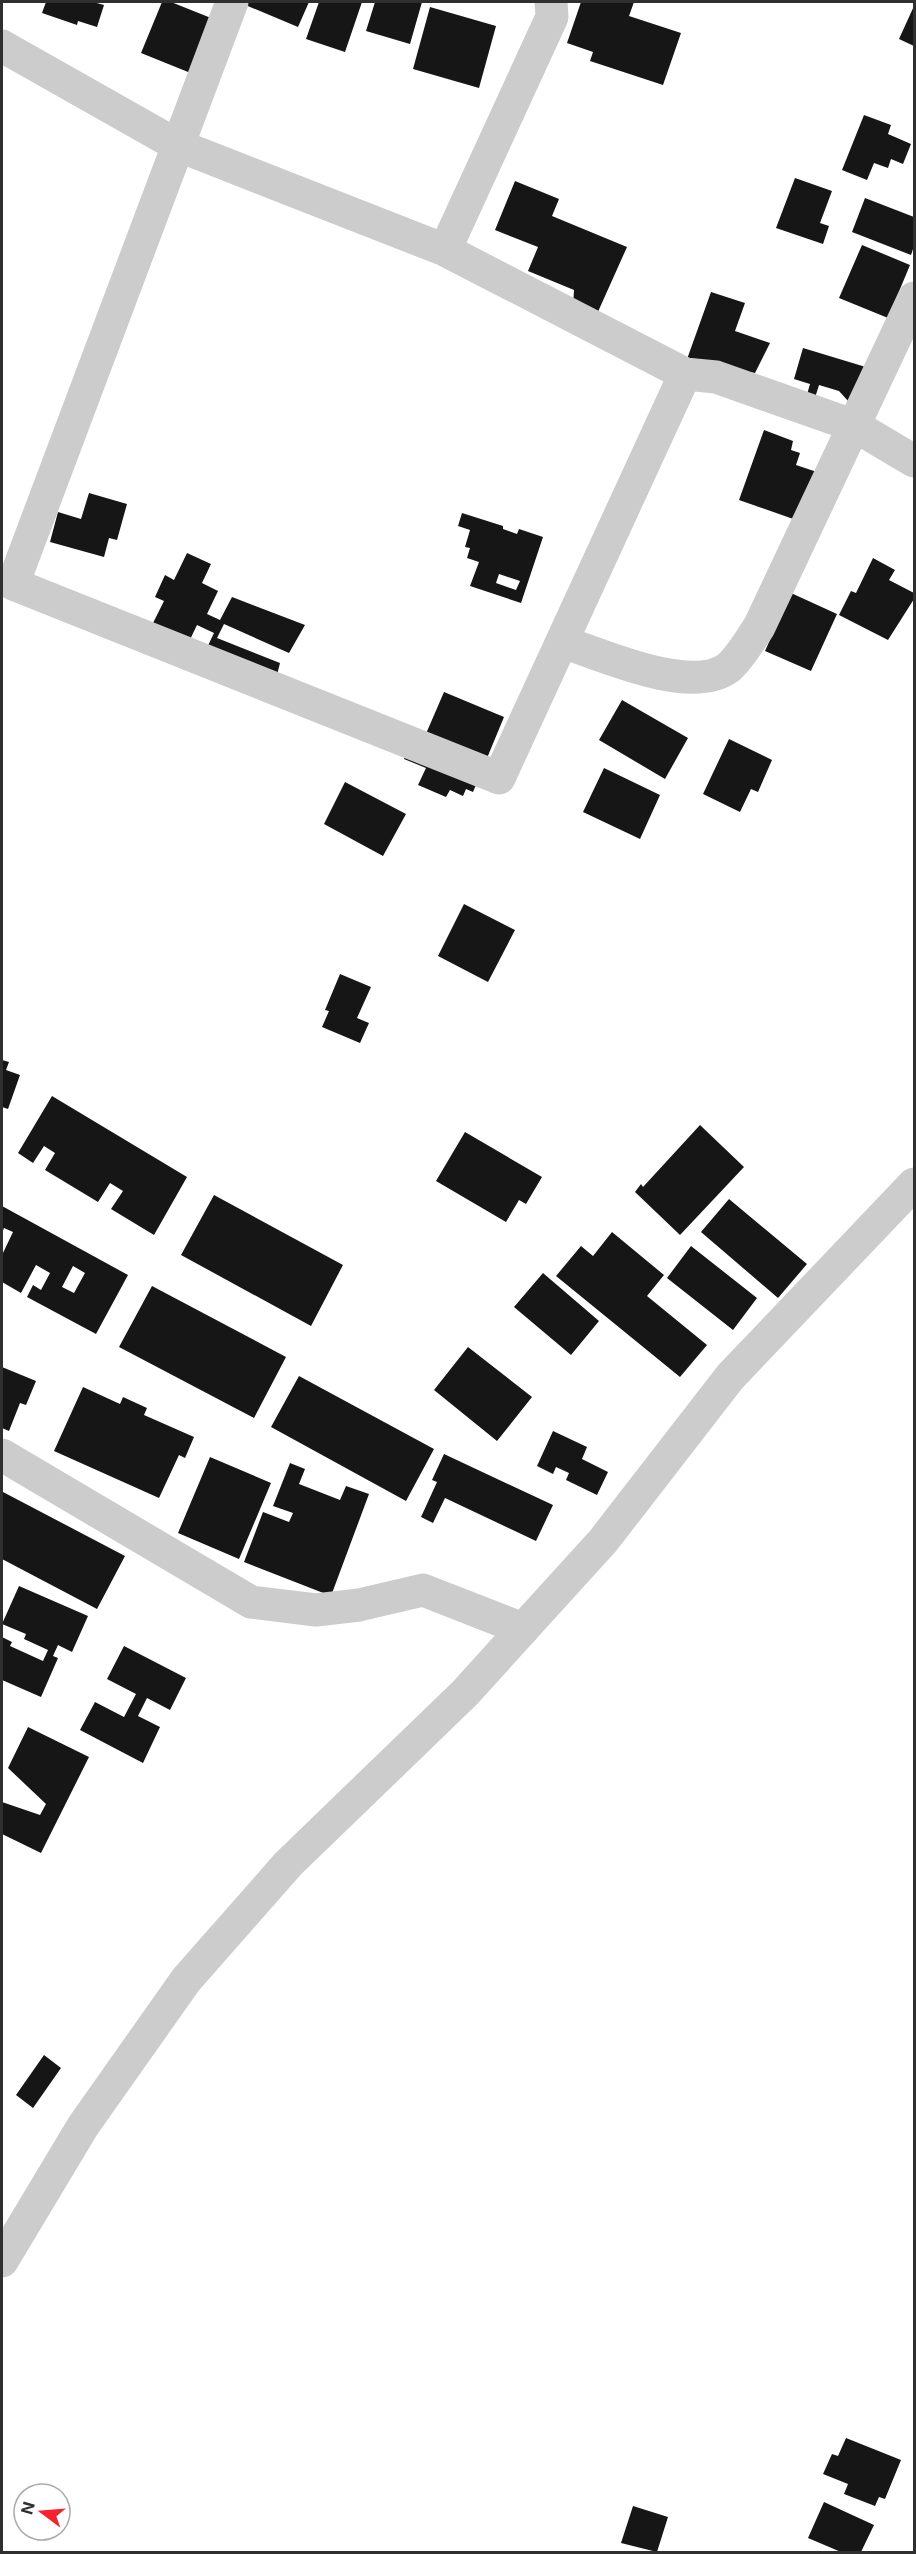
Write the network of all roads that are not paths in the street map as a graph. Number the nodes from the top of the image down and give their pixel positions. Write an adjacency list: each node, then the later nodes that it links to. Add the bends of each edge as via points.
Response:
1 (232, 2): 4 (street)
2 (550, 2): 5 (street, via 552,17)
3 (2, 46): 4 (street)
4 (177, 145): 5 (street); 10 (street)
5 (445, 250): 7 (street)
6 (915, 297): 8 (street)
7 (685, 374): 8 (street, via 716,377); 11 (street)
8 (855, 426): 9 (street); 11 (street, via 759,627 729,667 710,678 678,678)
9 (915, 461)
10 (7, 583): 11 (street, via 499,778)
11 (563, 642)
12 (915, 1184): 14 (street, via 730,1377 603,1541)
13 (2, 1455): 14 (street, via 251,1602 316,1610 423,1590)
14 (523, 1629): 15 (street, via 465,1693 288,1864 186,1980 83,2126)
15 (2, 2261)

